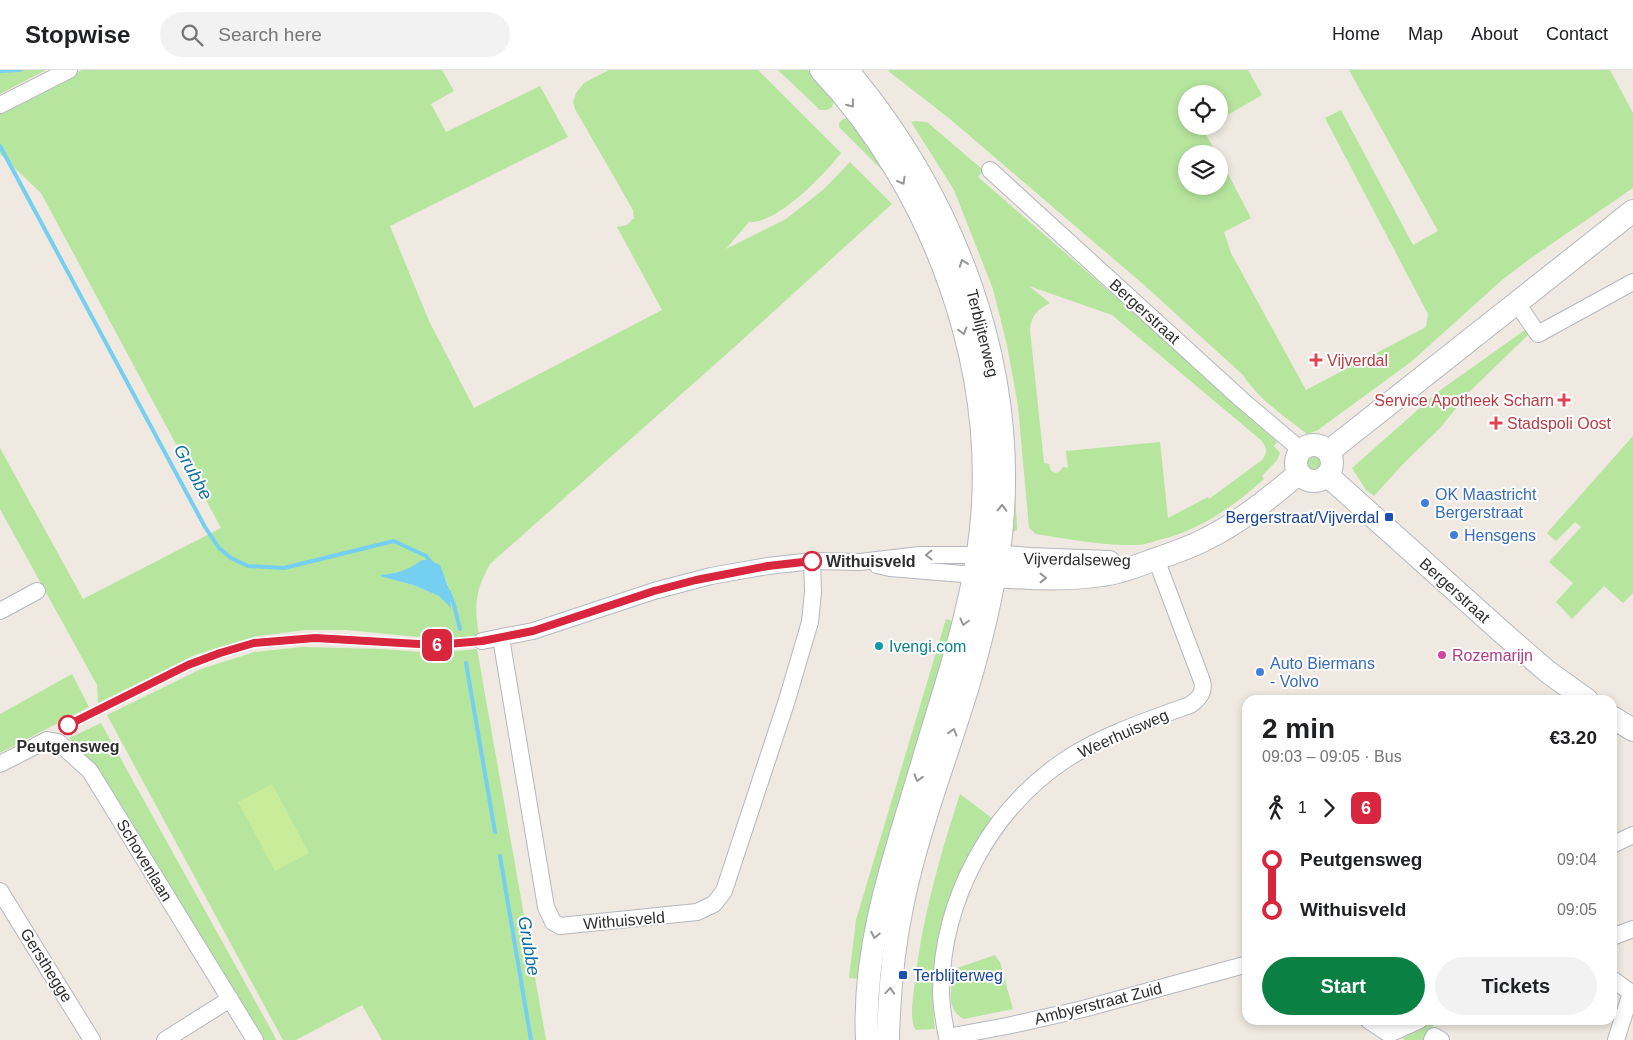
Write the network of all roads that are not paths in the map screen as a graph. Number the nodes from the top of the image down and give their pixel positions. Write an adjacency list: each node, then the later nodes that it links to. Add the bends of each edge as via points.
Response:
1 (69, 70): 4 (street)
2 (821, 70): 5 (main road, one-way to 5)
3 (847, 70): 5 (main road)
4 (0, 104)
5 (884, 134): 16 (main road, Terblijterweg, via 923,178 969,278 985,333 1002,443 1002,520)
6 (990, 170): 10 (street, Bergerstraat)
7 (1633, 211): 9 (main road)
8 (1633, 282): 9 (street, via 1538,334)
9 (1516, 302): 11 (main road)
10 (1301, 450): 11 (main road, via 1313,445); 12 (main road, via 1296,462)
11 (1328, 452): 13 (main road, via 1332,463)
12 (1299, 473): 13 (main road, via 1314,481); 14 (main road, Vijverdalseweg, via 1232,524 1191,547)
13 (1327, 474): 21 (main road, Bergerstraat, via 1504,634)
14 (1156, 559): 16 (main road, Vijverdalseweg); 36 (street, Weerhuisweg, via 1204,686 1202,692 1190,704 1104,738 1068,758 1031,787 992,831 966,878 944,950 942,1010)
15 (812, 561): 16 (street, via 860,562 920,555); 19 (street, via 696,580 533,631); 19 (street, Withuisveld, via 810,622 724,891 714,904 697,912 560,926 552,922 546,907)
16 (986, 565): 40 (main road, Terblijterweg, one-way to 40, via 959,640 883,896 873,946 866,1015); 41 (main road, Terblijterweg, one-way to 16, via 893,956 903,900 986,621)
17 (37, 591): 18 (street)
18 (0, 611)
19 (500, 638): 20 (street)
20 (482, 641)
21 (1580, 695)
22 (1617, 720): 23 (main road)
23 (1633, 730)
24 (0, 764): 33 (street, Schovenlaan, via 46,740 58,742 90,771)
25 (1633, 834): 26 (street)
26 (1617, 842)
27 (0, 891): 37 (street, Gersthegge)
28 (1633, 929): 29 (street)
29 (1617, 935)
30 (1242, 966): 36 (street, Ambyerstraat Zuid, via 1083,1009)
31 (1617, 982): 32 (street)
32 (1632, 993): 44 (street)
33 (230, 999): 38 (street); 39 (street, Schovenlaan)
34 (1376, 1025): 35 (street, via 1389,1034)
35 (1409, 1025)
36 (946, 1037)
37 (92, 1040)
38 (165, 1040)
39 (255, 1040)
40 (867, 1040)
41 (888, 1040)
42 (1432, 1040): 43 (street, via 1434,1036)
43 (1441, 1040)
44 (1616, 1040)

